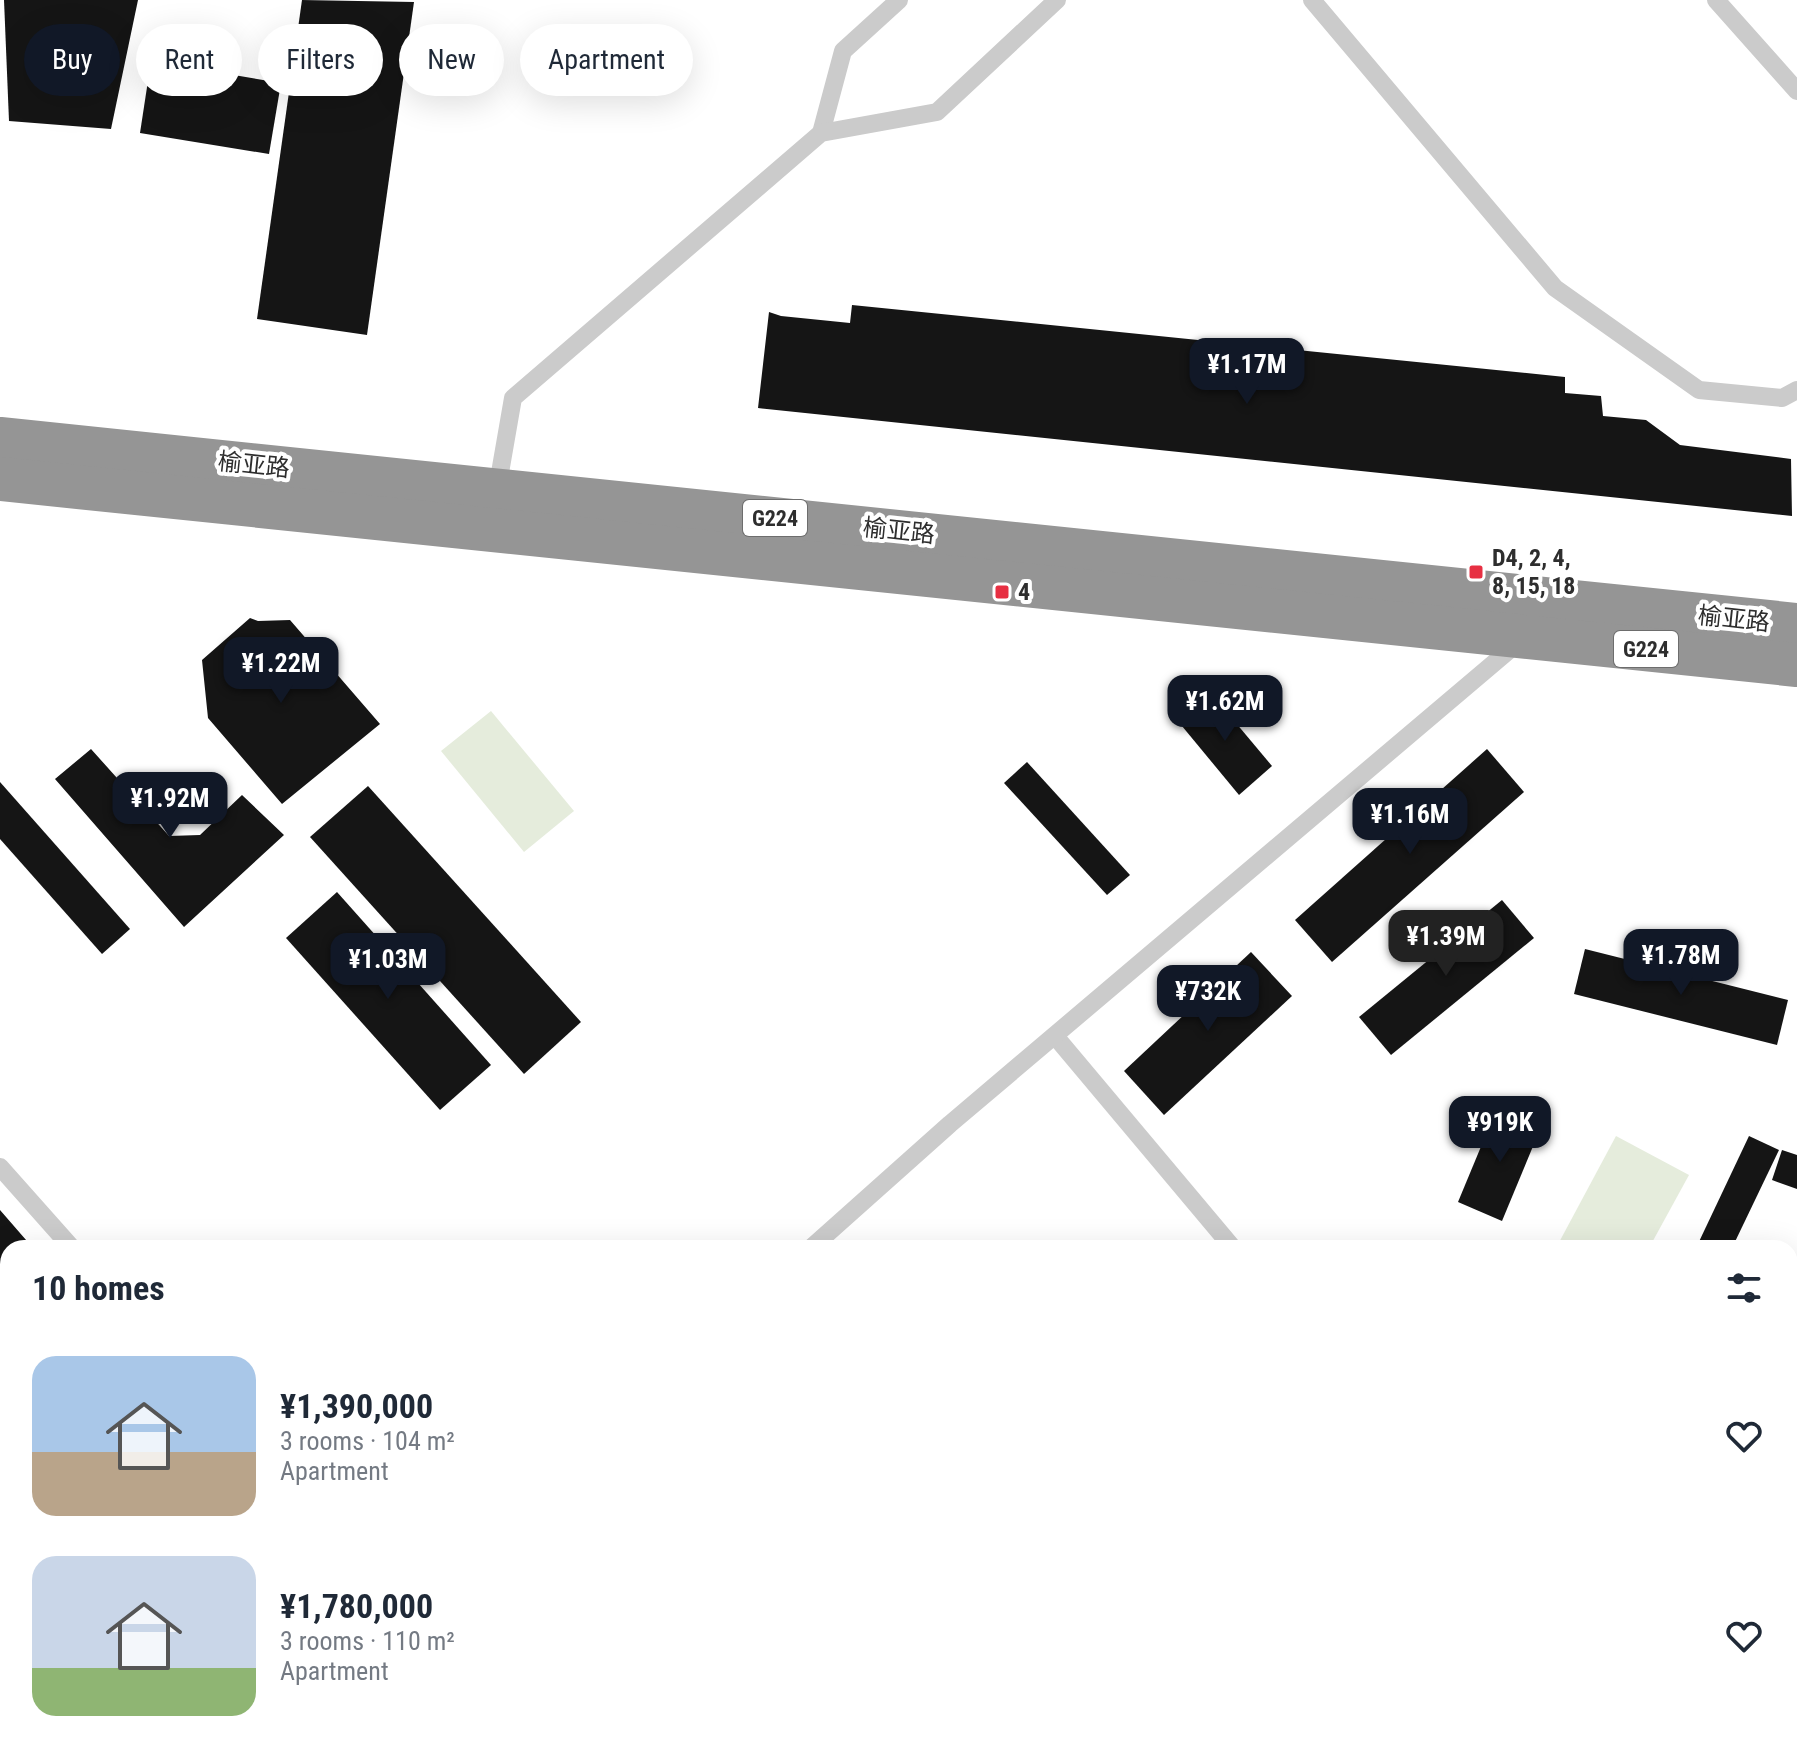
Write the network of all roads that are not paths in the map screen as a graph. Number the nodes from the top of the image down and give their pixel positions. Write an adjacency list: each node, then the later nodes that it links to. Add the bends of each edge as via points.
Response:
1 (899, 0): 6 (lane, via 843,51)
2 (1057, 0): 6 (lane, via 937,112)
3 (1716, 0): 5 (lane)
4 (1322, 4): 7 (lane, via 1555,288 1699,390 1782,398)
5 (1797, 91)
6 (821, 133): 10 (lane, via 513,398)
7 (1797, 390)
8 (0, 439): 10 (highway, 榆亚路 / G224)
9 (0, 479): 12 (highway, 榆亚路 / G224)
10 (497, 490): 11 (highway, 榆亚路 / G224)
11 (1797, 625)
12 (1525, 637): 13 (highway, 榆亚路 / G224); 14 (lane)
13 (1797, 665)
14 (1055, 1036): 17 (lane); 18 (lane)
15 (0, 1167): 16 (lane)
16 (65, 1240)
17 (820, 1240)
18 (1226, 1240)

